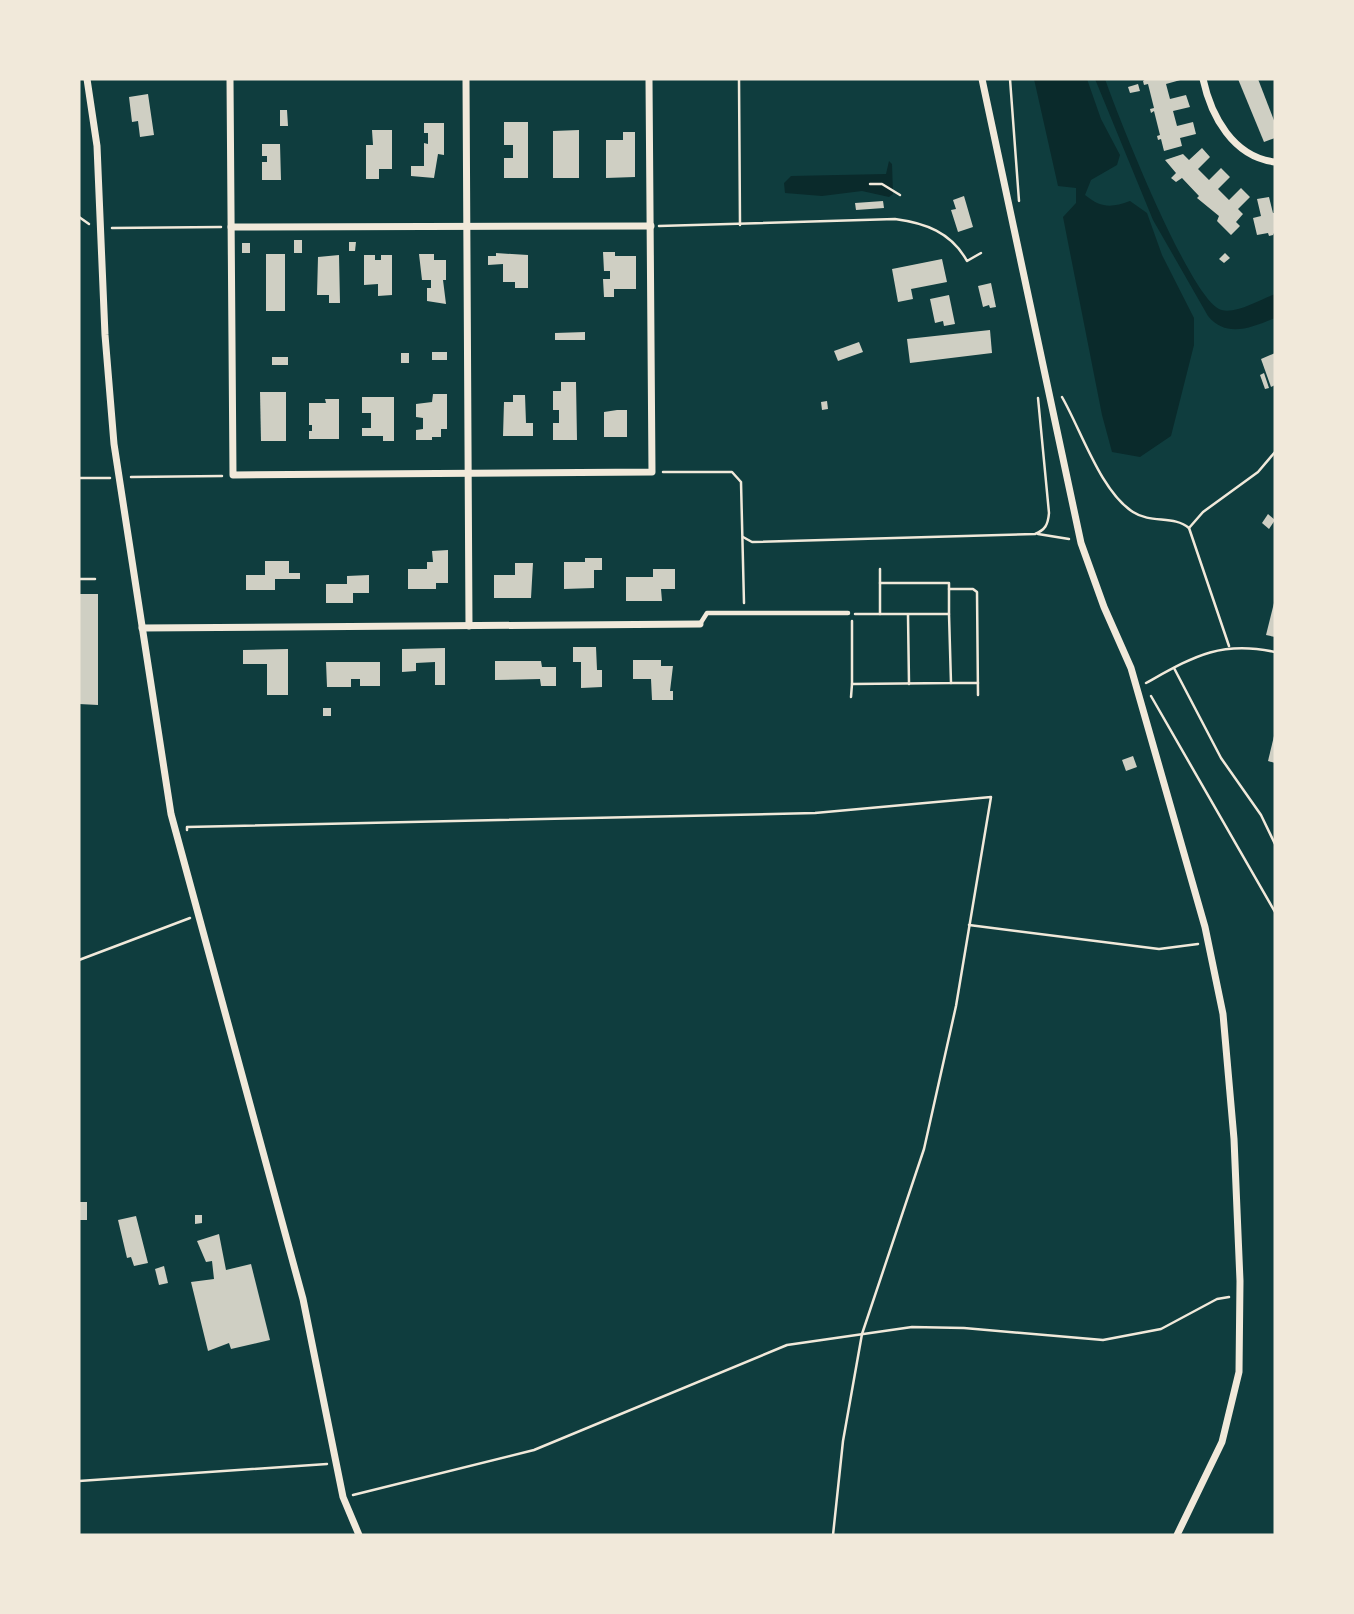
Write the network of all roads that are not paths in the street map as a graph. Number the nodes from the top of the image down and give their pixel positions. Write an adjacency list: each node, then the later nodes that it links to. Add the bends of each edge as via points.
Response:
1 (87, 79): 15 (street, via 97,146 105,335 118,478)
2 (230, 79): 9 (street)
3 (466, 79): 10 (street)
4 (649, 79): 8 (street)
5 (982, 79): 17 (street, via 1080,543 1131,668 1208,943 1223,1014 1241,1294 1239,1372 1222,1442)
6 (1203, 79): 7 (street, via 1217,121 1232,140 1248,153)
7 (1275, 162)
8 (651, 226): 10 (street); 11 (street, via 652,472)
9 (231, 227): 10 (street); 11 (street, via 233,475)
10 (467, 227): 11 (street)
11 (469, 473): 14 (street)
12 (850, 613): 13 (lane, via 707,613)
13 (700, 624): 14 (street)
14 (469, 626): 15 (street)
15 (142, 628): 16 (street, via 171,814 303,1299 343,1497)
16 (359, 1535)
17 (1177, 1535)

